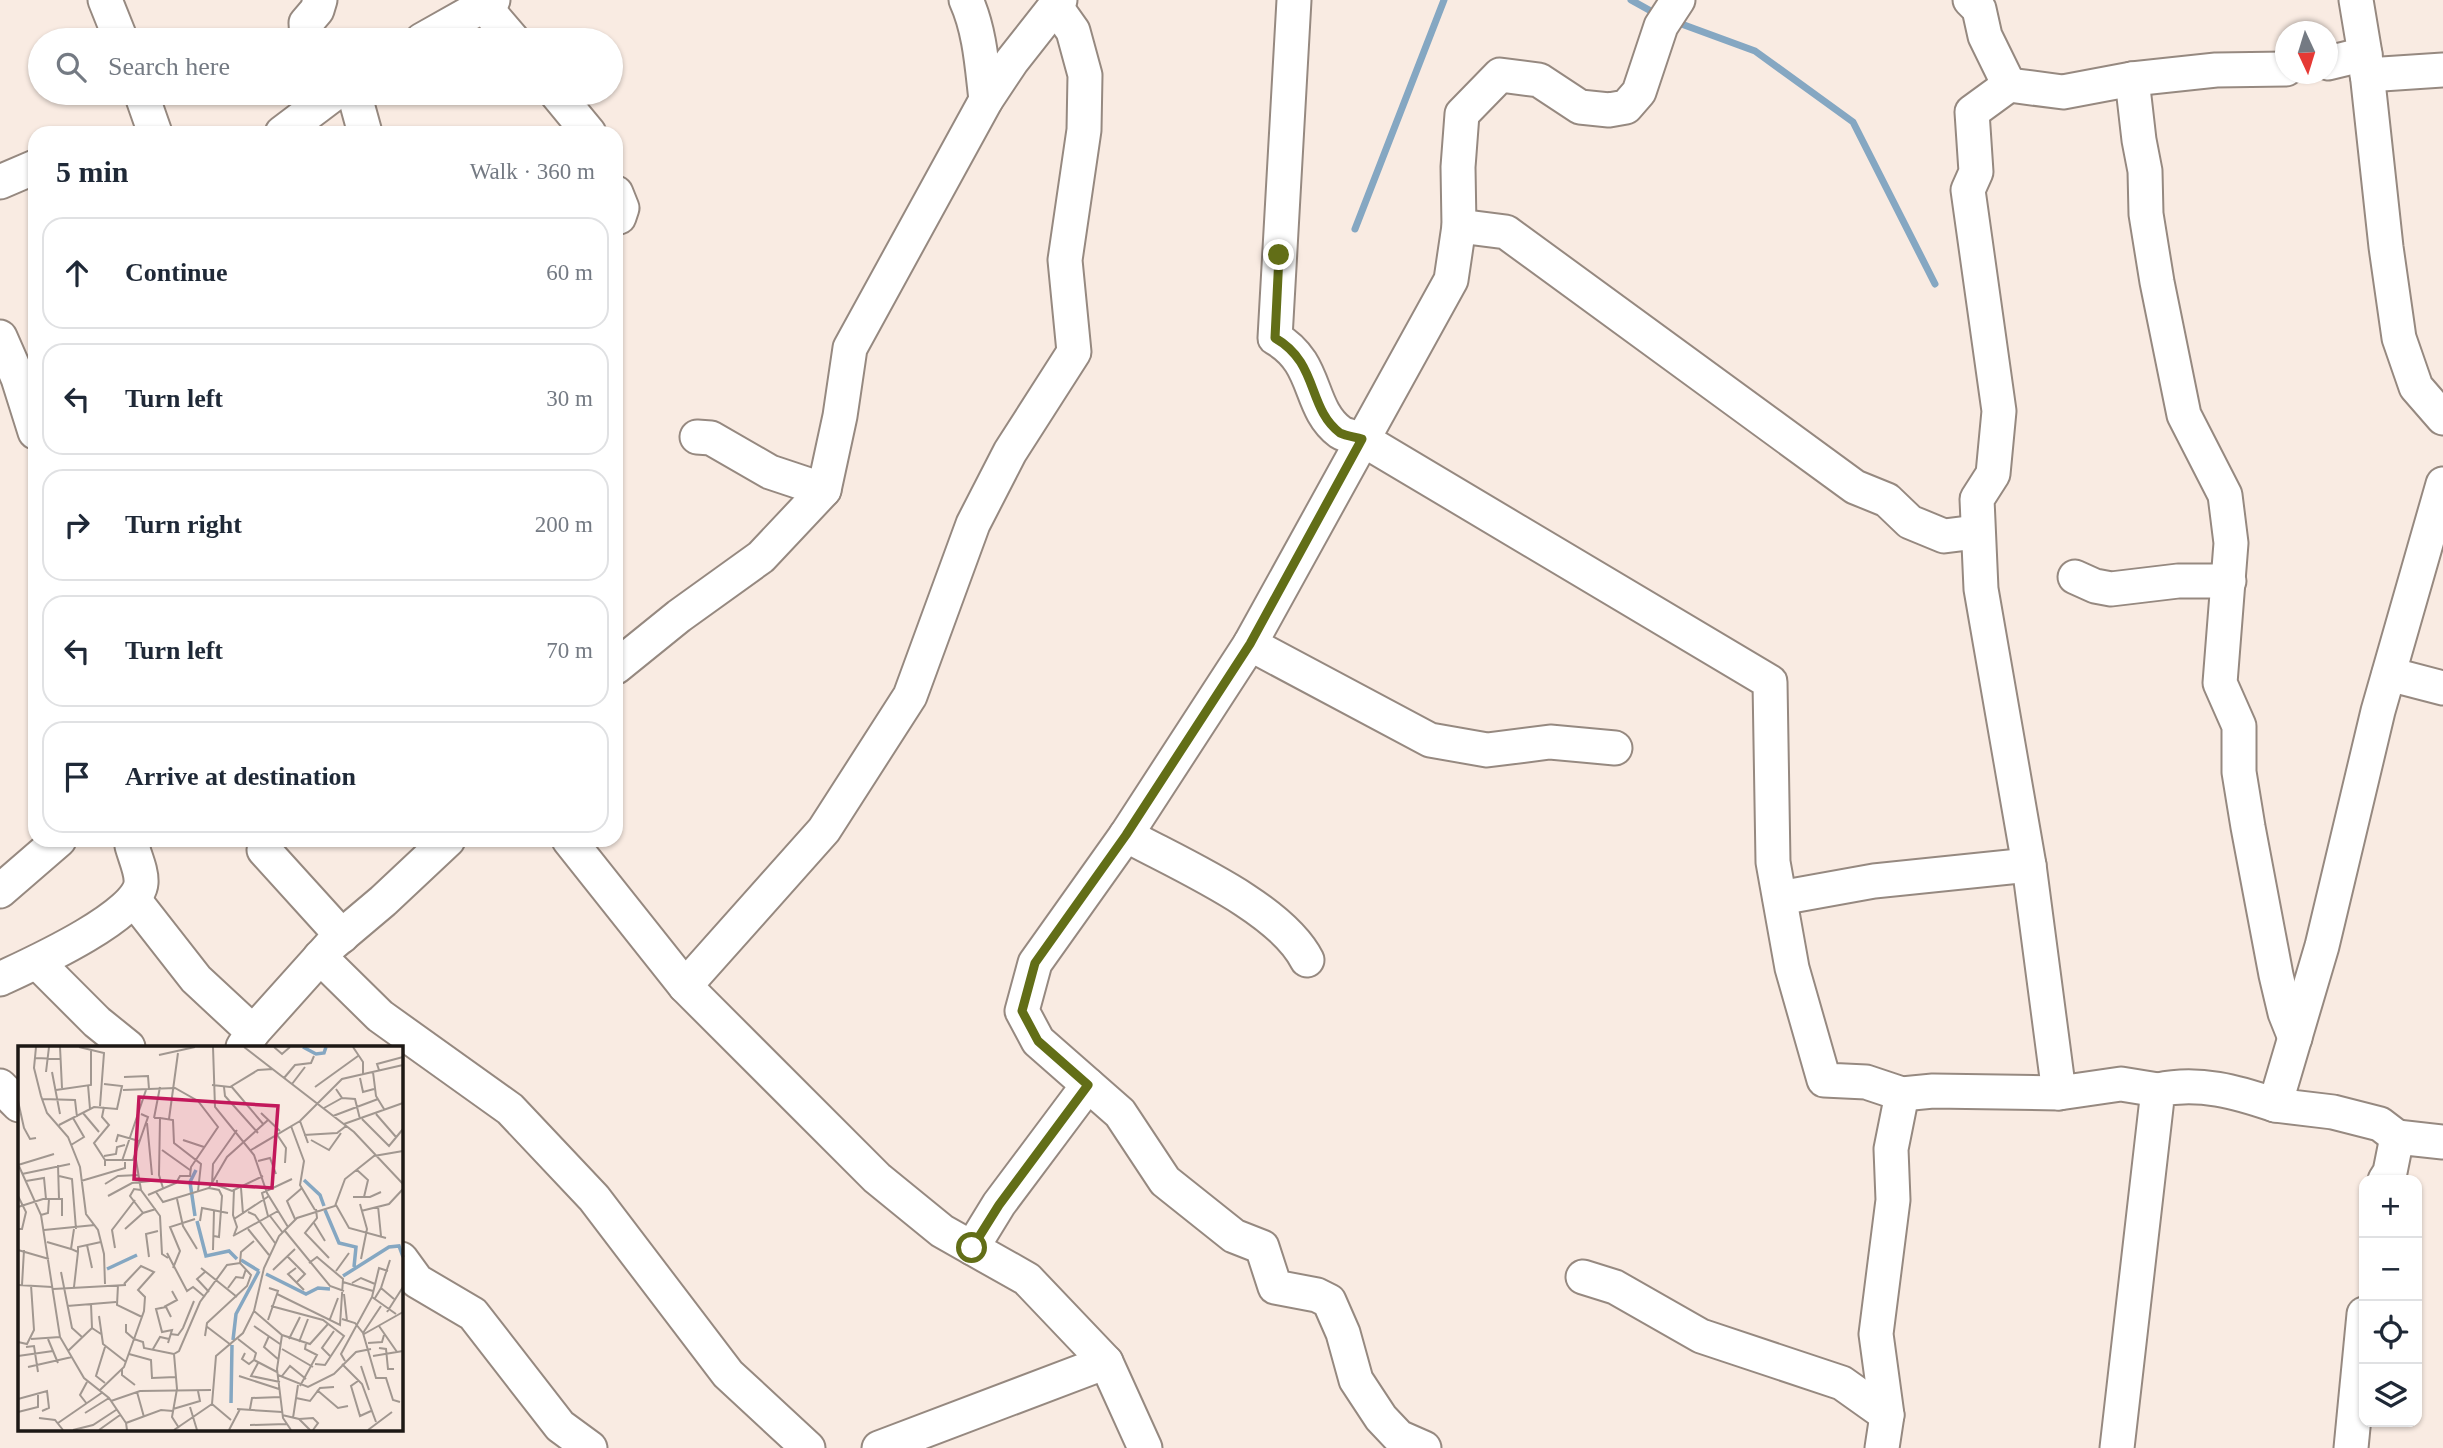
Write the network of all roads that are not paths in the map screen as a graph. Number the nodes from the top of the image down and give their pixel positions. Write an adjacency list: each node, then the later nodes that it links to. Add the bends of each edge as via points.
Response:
1 (105, 0): 10 (street)
2 (320, 0): 11 (street)
3 (966, 0): 20 (street, via 980,50)
4 (1294, 0): 36 (street, via 1275,338 1288,346 1308,372 1321,409 1341,433)
5 (1678, 0): 31 (street, via 1661,26 1639,92 1626,107 1580,107 1539,80 1500,75 1462,114)
6 (2356, 0): 15 (street)
7 (482, 3): 12 (street); 13 (street)
8 (1058, 3): 20 (street); 61 (street, via 1073,31 1086,75 1084,130 1065,260 1074,352 1010,452 973,524 910,696 824,830)
9 (1980, 3): 19 (street, via 1985,36)
10 (116, 28)
11 (306, 28)
12 (441, 28)
13 (503, 28)
14 (2338, 63): 15 (street)
15 (2366, 64): 17 (street); 34 (street, via 2399,338 2416,387)
16 (2275, 69): 18 (street)
17 (2443, 70)
18 (2132, 79): 19 (street, via 2063,92); 41 (street, via 2157,282 2184,415 2225,495 2231,542)
19 (2009, 85): 39 (street, via 1972,112 1976,172 1968,190 1999,411 1993,474 1977,499)
20 (986, 100): 38 (street, via 850,348)
21 (143, 105): 25 (street)
22 (318, 105): 26 (street)
23 (357, 105): 27 (street)
24 (566, 105): 28 (street)
25 (145, 126)
26 (291, 126)
27 (363, 126)
28 (583, 126)
29 (28, 170): 30 (street)
30 (0, 182)
31 (1460, 226): 36 (street, via 1451,280); 39 (street, via 1506,232 1855,487 1887,500 1910,522 1944,536 1968,533)
32 (0, 337): 33 (street)
33 (28, 410)
34 (2443, 418)
35 (697, 437): 38 (street, via 711,438 770,472)
36 (1362, 439): 42 (street); 55 (street, via 1770,682 1773,862)
37 (2443, 484): 44 (street)
38 (824, 490): 43 (street, via 761,557)
39 (1978, 540): 53 (street, via 1981,589)
40 (2075, 577): 41 (street, via 2111,589)
41 (2229, 581): 62 (street, via 2220,683 2239,726 2239,772 2248,827 2276,975)
42 (1250, 644): 46 (street, via 1430,740 1487,750 1550,742); 47 (street)
43 (623, 661)
44 (2389, 674): 45 (street); 62 (street)
45 (2443, 688)
46 (1615, 748)
47 (1126, 835): 58 (street, via 1253,904 1299,944); 65 (street, via 1035,963 1022,1011 1038,1041)
48 (51, 847): 54 (street)
49 (132, 847): 56 (street, via 141,883)
50 (440, 847): 57 (street)
51 (575, 847): 61 (street)
52 (264, 850): 57 (street)
53 (2029, 864): 55 (street, via 1874,881); 68 (street)
54 (0, 891)
55 (1780, 898): 69 (street, via 1792,968 1824,1080 1866,1082)
56 (135, 901): 59 (street); 63 (street)
57 (331, 946): 63 (street); 82 (street, via 380,1016 510,1109 594,1198 728,1374)
58 (1307, 960)
59 (37, 962): 60 (street); 64 (street)
60 (0, 979)
61 (685, 986): 75 (street, via 877,1178 942,1231)
62 (2295, 1038): 71 (street)
63 (248, 1039)
64 (127, 1046)
65 (1088, 1085): 75 (street); 85 (street, via 1120,1113 1165,1181 1234,1236 1262,1247 1275,1287 1329,1301 1356,1380 1399,1437)
66 (0, 1086): 70 (street)
67 (2158, 1090): 68 (street, via 2121,1084); 71 (street, via 2178,1086 2228,1090); 87 (street)
68 (2059, 1093): 69 (street)
69 (1902, 1094): 80 (street, via 1891,1149 1893,1200 1876,1334)
70 (18, 1104)
71 (2276, 1105): 72 (street, via 2380,1124)
72 (2397, 1137): 73 (street); 74 (street)
73 (2443, 1142)
74 (2388, 1175)
75 (972, 1248): 78 (street, via 1027,1279)
76 (402, 1260): 81 (street, via 417,1281 473,1314 560,1426)
77 (1583, 1277): 80 (street, via 1615,1287 1701,1336 1842,1383)
78 (1106, 1362): 83 (street); 84 (street)
79 (2359, 1364): 88 (street)
80 (1887, 1415): 86 (street)
81 (590, 1448)
82 (808, 1448)
83 (879, 1448)
84 (1145, 1448)
85 (1424, 1448)
86 (1882, 1448)
87 (2117, 1448)
88 (2351, 1448)

